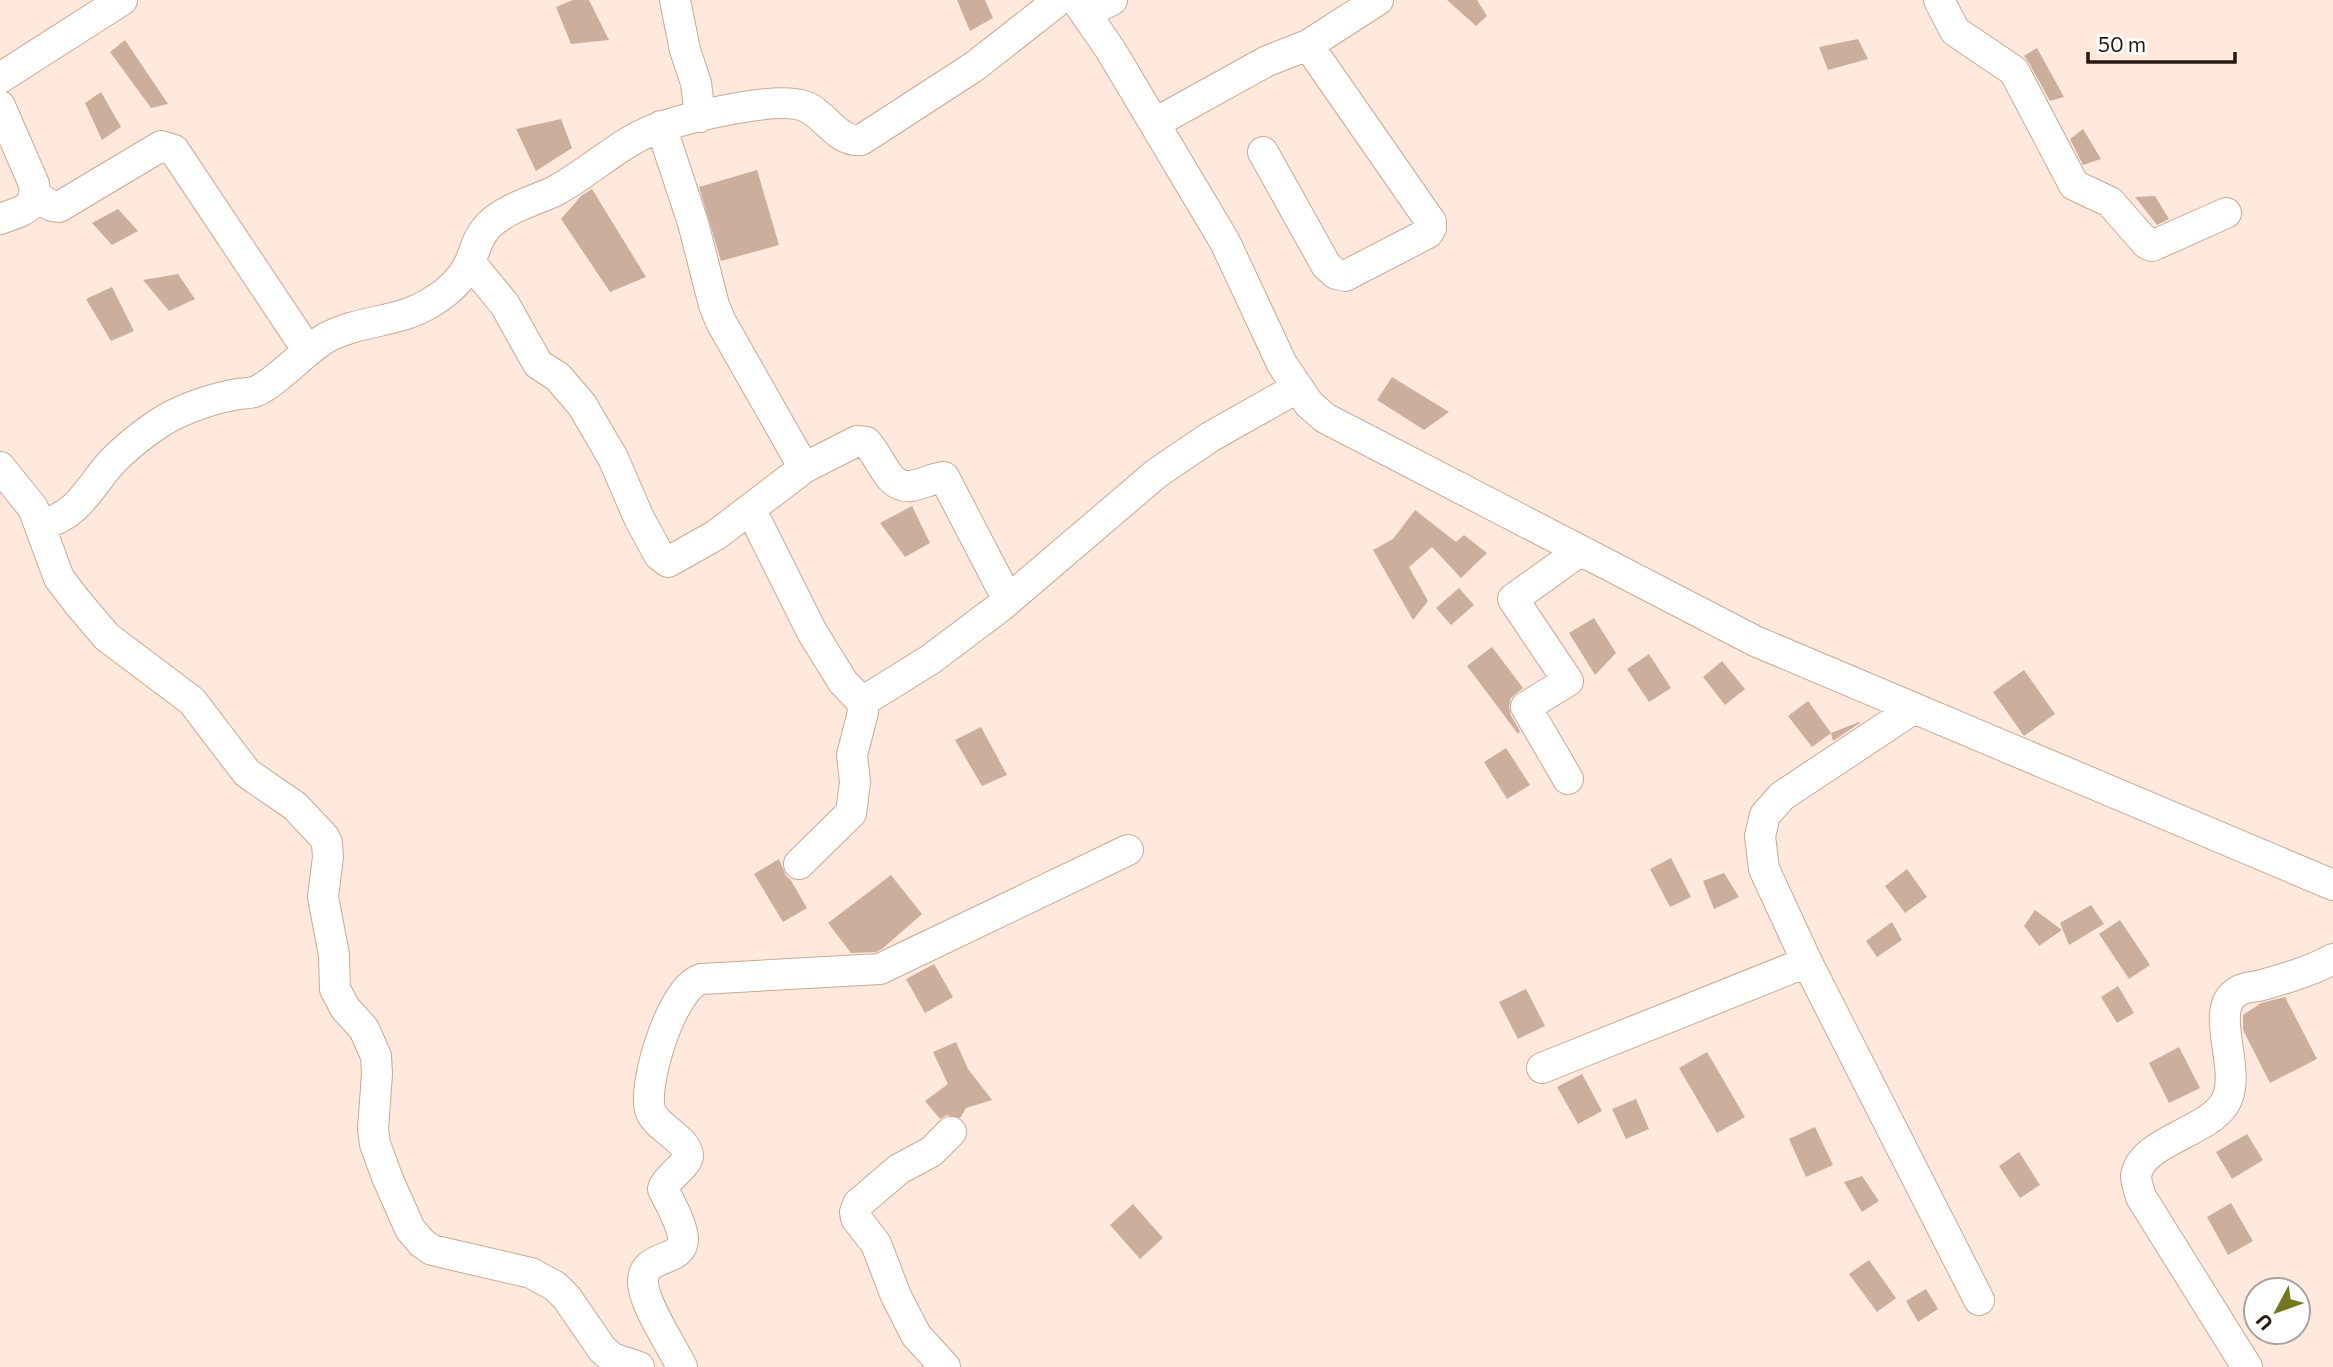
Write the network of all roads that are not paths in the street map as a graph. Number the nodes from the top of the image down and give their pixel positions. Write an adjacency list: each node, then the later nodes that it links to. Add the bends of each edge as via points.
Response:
1 (122, 0): 8 (street)
2 (675, 0): 10 (street)
3 (1059, 0): 10 (street, via 975,66 861,140 851,141 811,109 788,103)
4 (1378, 0): 7 (street)
5 (1939, 0): 15 (street, via 1955,31 2014,71 2074,184 2110,202 2147,244 2152,246)
6 (1091, 4): 11 (street, via 1110,48)
7 (1308, 45): 11 (street, via 1267,61); 13 (street, via 1431,228 1345,276 1336,274 1326,265)
8 (0, 78)
9 (0, 106): 14 (street)
10 (700, 117): 12 (street)
11 (1155, 123): 19 (street, via 1225,242)
12 (661, 126): 17 (street, via 554,191 492,222); 21 (street, via 721,322)
13 (1263, 152)
14 (36, 196): 16 (street, via 24,210); 18 (street, via 59,207 161,146 169,147)
15 (2226, 213)
16 (0, 219)
17 (470, 262): 18 (street, via 449,289 410,314 341,331); 22 (street, via 505,305 531,355 564,382 582,405 662,559 668,562 689,552)
18 (308, 351): 23 (street, via 255,392 213,399 158,424 112,461 71,512)
19 (1297, 388): 24 (street, via 1332,423); 25 (street, via 1157,473)
20 (0, 467): 23 (street)
21 (804, 468): 22 (street); 25 (street, via 845,447 866,442 896,483 914,485 944,477)
22 (751, 510): 26 (street, via 812,632)
23 (41, 525): 37 (street, via 59,578 107,637 192,701 247,773 295,806 324,837 328,849 323,897 335,989 364,1028 376,1056 375,1144 410,1229 432,1250 545,1279 567,1297 602,1349 612,1358)
24 (1580, 551): 27 (street, via 1755,641); 28 (street, via 1513,599 1568,681 1527,707)
25 (1007, 600): 26 (street, via 931,659)
26 (862, 702): 30 (street, via 852,755 851,813)
27 (1913, 709): 31 (street); 33 (street, via 1782,796 1765,815 1760,835 1765,869)
28 (1568, 779)
29 (1128, 850): 38 (street, via 880,968 692,983 680,999 653,1062 650,1109 688,1156 663,1189 683,1239 669,1257 651,1263 643,1285)
30 (799, 864)
31 (2333, 885)
32 (2333, 959): 40 (street, via 2236,992 2225,1004 2232,1084 2224,1104 2208,1120 2141,1162 2136,1178 2141,1197)
33 (1807, 962): 34 (street); 36 (street)
34 (1542, 1068)
35 (951, 1132): 39 (street, via 931,1152 899,1169 858,1204 855,1212 876,1244 913,1331)
36 (1979, 1300)
37 (639, 1367)
38 (682, 1367)
39 (945, 1367)
40 (2247, 1367)

